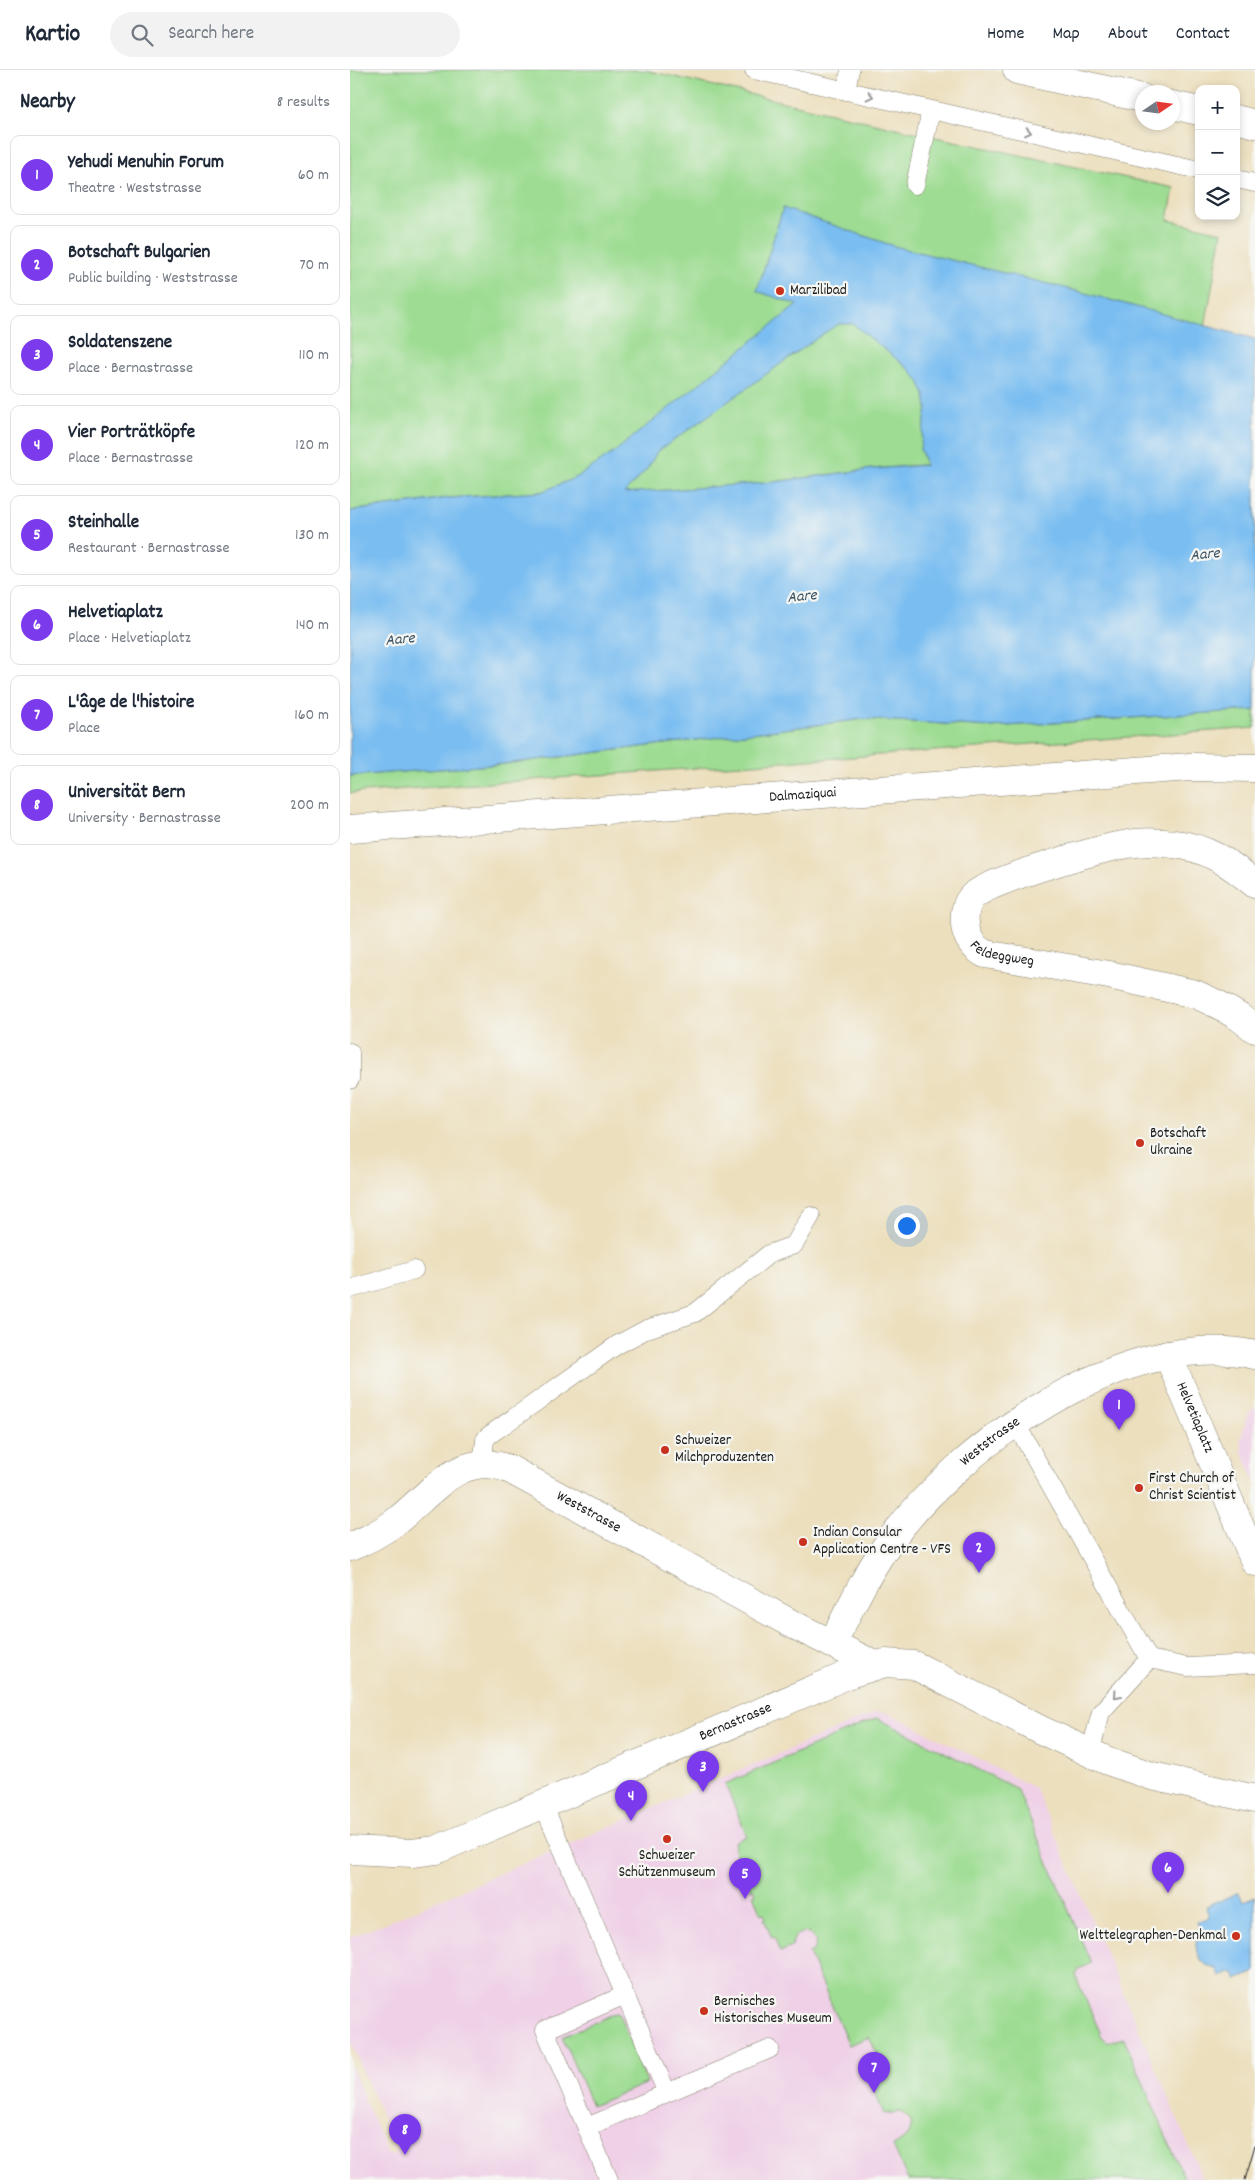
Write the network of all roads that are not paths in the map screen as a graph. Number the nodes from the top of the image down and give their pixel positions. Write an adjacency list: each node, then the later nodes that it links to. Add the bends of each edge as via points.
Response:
1 (754, 70): 4 (lane)
2 (850, 70): 4 (lane)
3 (1017, 70): 5 (street)
4 (846, 91): 7 (lane, one-way to 7)
5 (1135, 96)
6 (1180, 107): 8 (street)
7 (931, 110): 11 (lane, one-way to 11); 14 (lane)
8 (1195, 110)
9 (1240, 121): 10 (street)
10 (1255, 124)
11 (1195, 169)
12 (1240, 180): 13 (lane)
13 (1255, 183)
14 (915, 185)
15 (1255, 768): 16 (street, Dalmaziquai, via 1190,766)
16 (350, 829)
17 (1255, 884): 18 (street, Feldeggweg, via 1227,863 1202,850 1155,842 1130,844 1031,871 979,891 969,900 965,912 965,929 972,943 985,954 1109,975 1195,994)
18 (1255, 1029)
19 (350, 1052): 20 (lane)
20 (350, 1080)
21 (811, 1216): 27 (lane, via 794,1245 769,1254 695,1313 647,1329 617,1345 488,1436)
22 (414, 1270): 23 (lane)
23 (350, 1290)
24 (1168, 1355): 25 (street, via 1217,1351); 26 (street, Weststrasse, via 1136,1362 1105,1374 1062,1395); 29 (street, Helvetiaplatz)
25 (1255, 1355)
26 (1016, 1424): 30 (street, Weststrasse, via 957,1470 908,1518 872,1568); 31 (lane)
27 (482, 1464): 28 (street, Weststrasse, via 448,1476 395,1522); 30 (street, Weststrasse, via 512,1470)
28 (350, 1547)
29 (1255, 1562)
30 (832, 1644): 33 (street, Weststrasse)
31 (1150, 1659): 32 (lane, via 1187,1667); 34 (lane, one-way to 34, via 1102,1712)
32 (1255, 1664)
33 (875, 1665): 34 (street, Bernastrasse, via 899,1663 920,1668); 36 (street, Bernastrasse)
34 (1090, 1753): 35 (street, via 1134,1771)
35 (1255, 1798)
36 (543, 1804): 37 (street, Bernastrasse, via 428,1852); 38 (lane)
37 (350, 1850)
38 (625, 1996): 40 (lane); 41 (lane, via 545,2030)
39 (770, 2049): 40 (lane)
40 (667, 2093): 41 (lane)
41 (587, 2128): 42 (lane)
42 (609, 2180)

